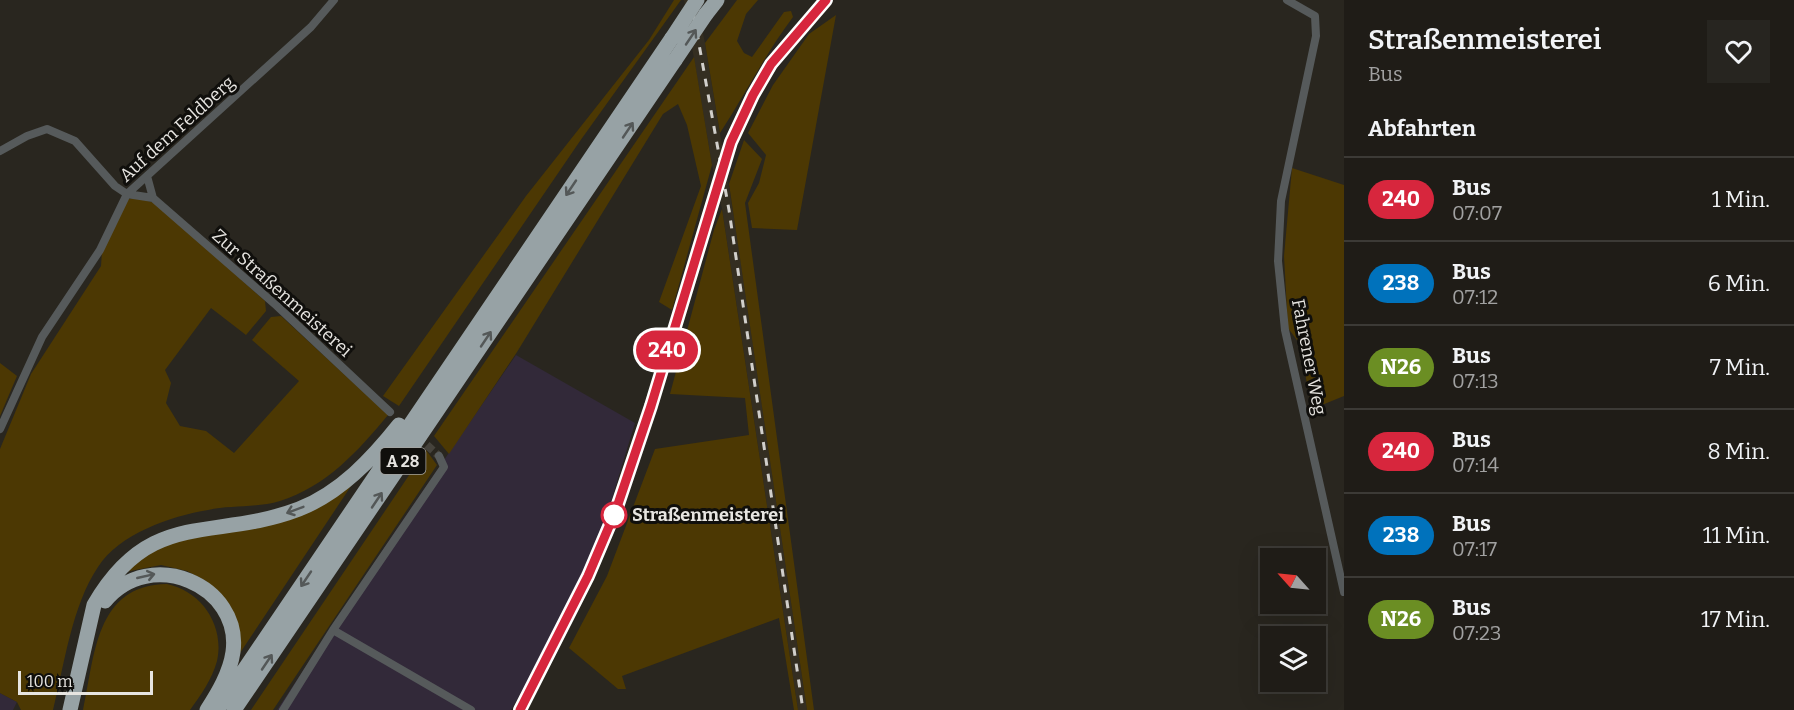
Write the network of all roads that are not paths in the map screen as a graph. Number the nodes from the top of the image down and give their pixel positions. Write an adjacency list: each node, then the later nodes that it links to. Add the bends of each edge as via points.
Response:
1 (334, 0): 7 (street, Auf dem Feldberg, via 311,27)
2 (697, 0): 10 (highway, A 28, one-way to 10, bridge)
3 (717, 0): 20 (highway, A 28, one-way to 3, bridge)
4 (826, 0): 23 (main road, bridge, via 771,64 731,142 616,510 588,576)
5 (1287, 0): 14 (street, Fahrener Weg, via 1315,16 1316,36 1285,180 1278,261 1285,330)
6 (0, 151): 8 (street, via 47,129 75,141)
7 (147, 176): 8 (street, Auf dem Feldberg); 9 (street)
8 (127, 194): 9 (street); 12 (street, Auf dem Feldberg, via 100,250 42,337)
9 (153, 198): 11 (street, Zur Straßenmeisterei)
10 (420, 408): 15 (highway, one-way to 15, via 399,424 352,476 308,505 282,515 178,533 140,552 102,591); 19 (highway, A 28, one-way to 19)
11 (390, 412)
12 (0, 429)
13 (439, 456): 16 (street, via 444,466)
14 (1344, 592)
15 (88, 626): 17 (highway); 18 (highway, one-way to 18, via 113,592 138,577 170,574 206,590 229,621 233,652 225,678)
16 (333, 630): 21 (street); 22 (street)
17 (70, 710)
18 (207, 710)
19 (217, 710)
20 (234, 710)
21 (284, 710)
22 (471, 710)
23 (520, 710)

